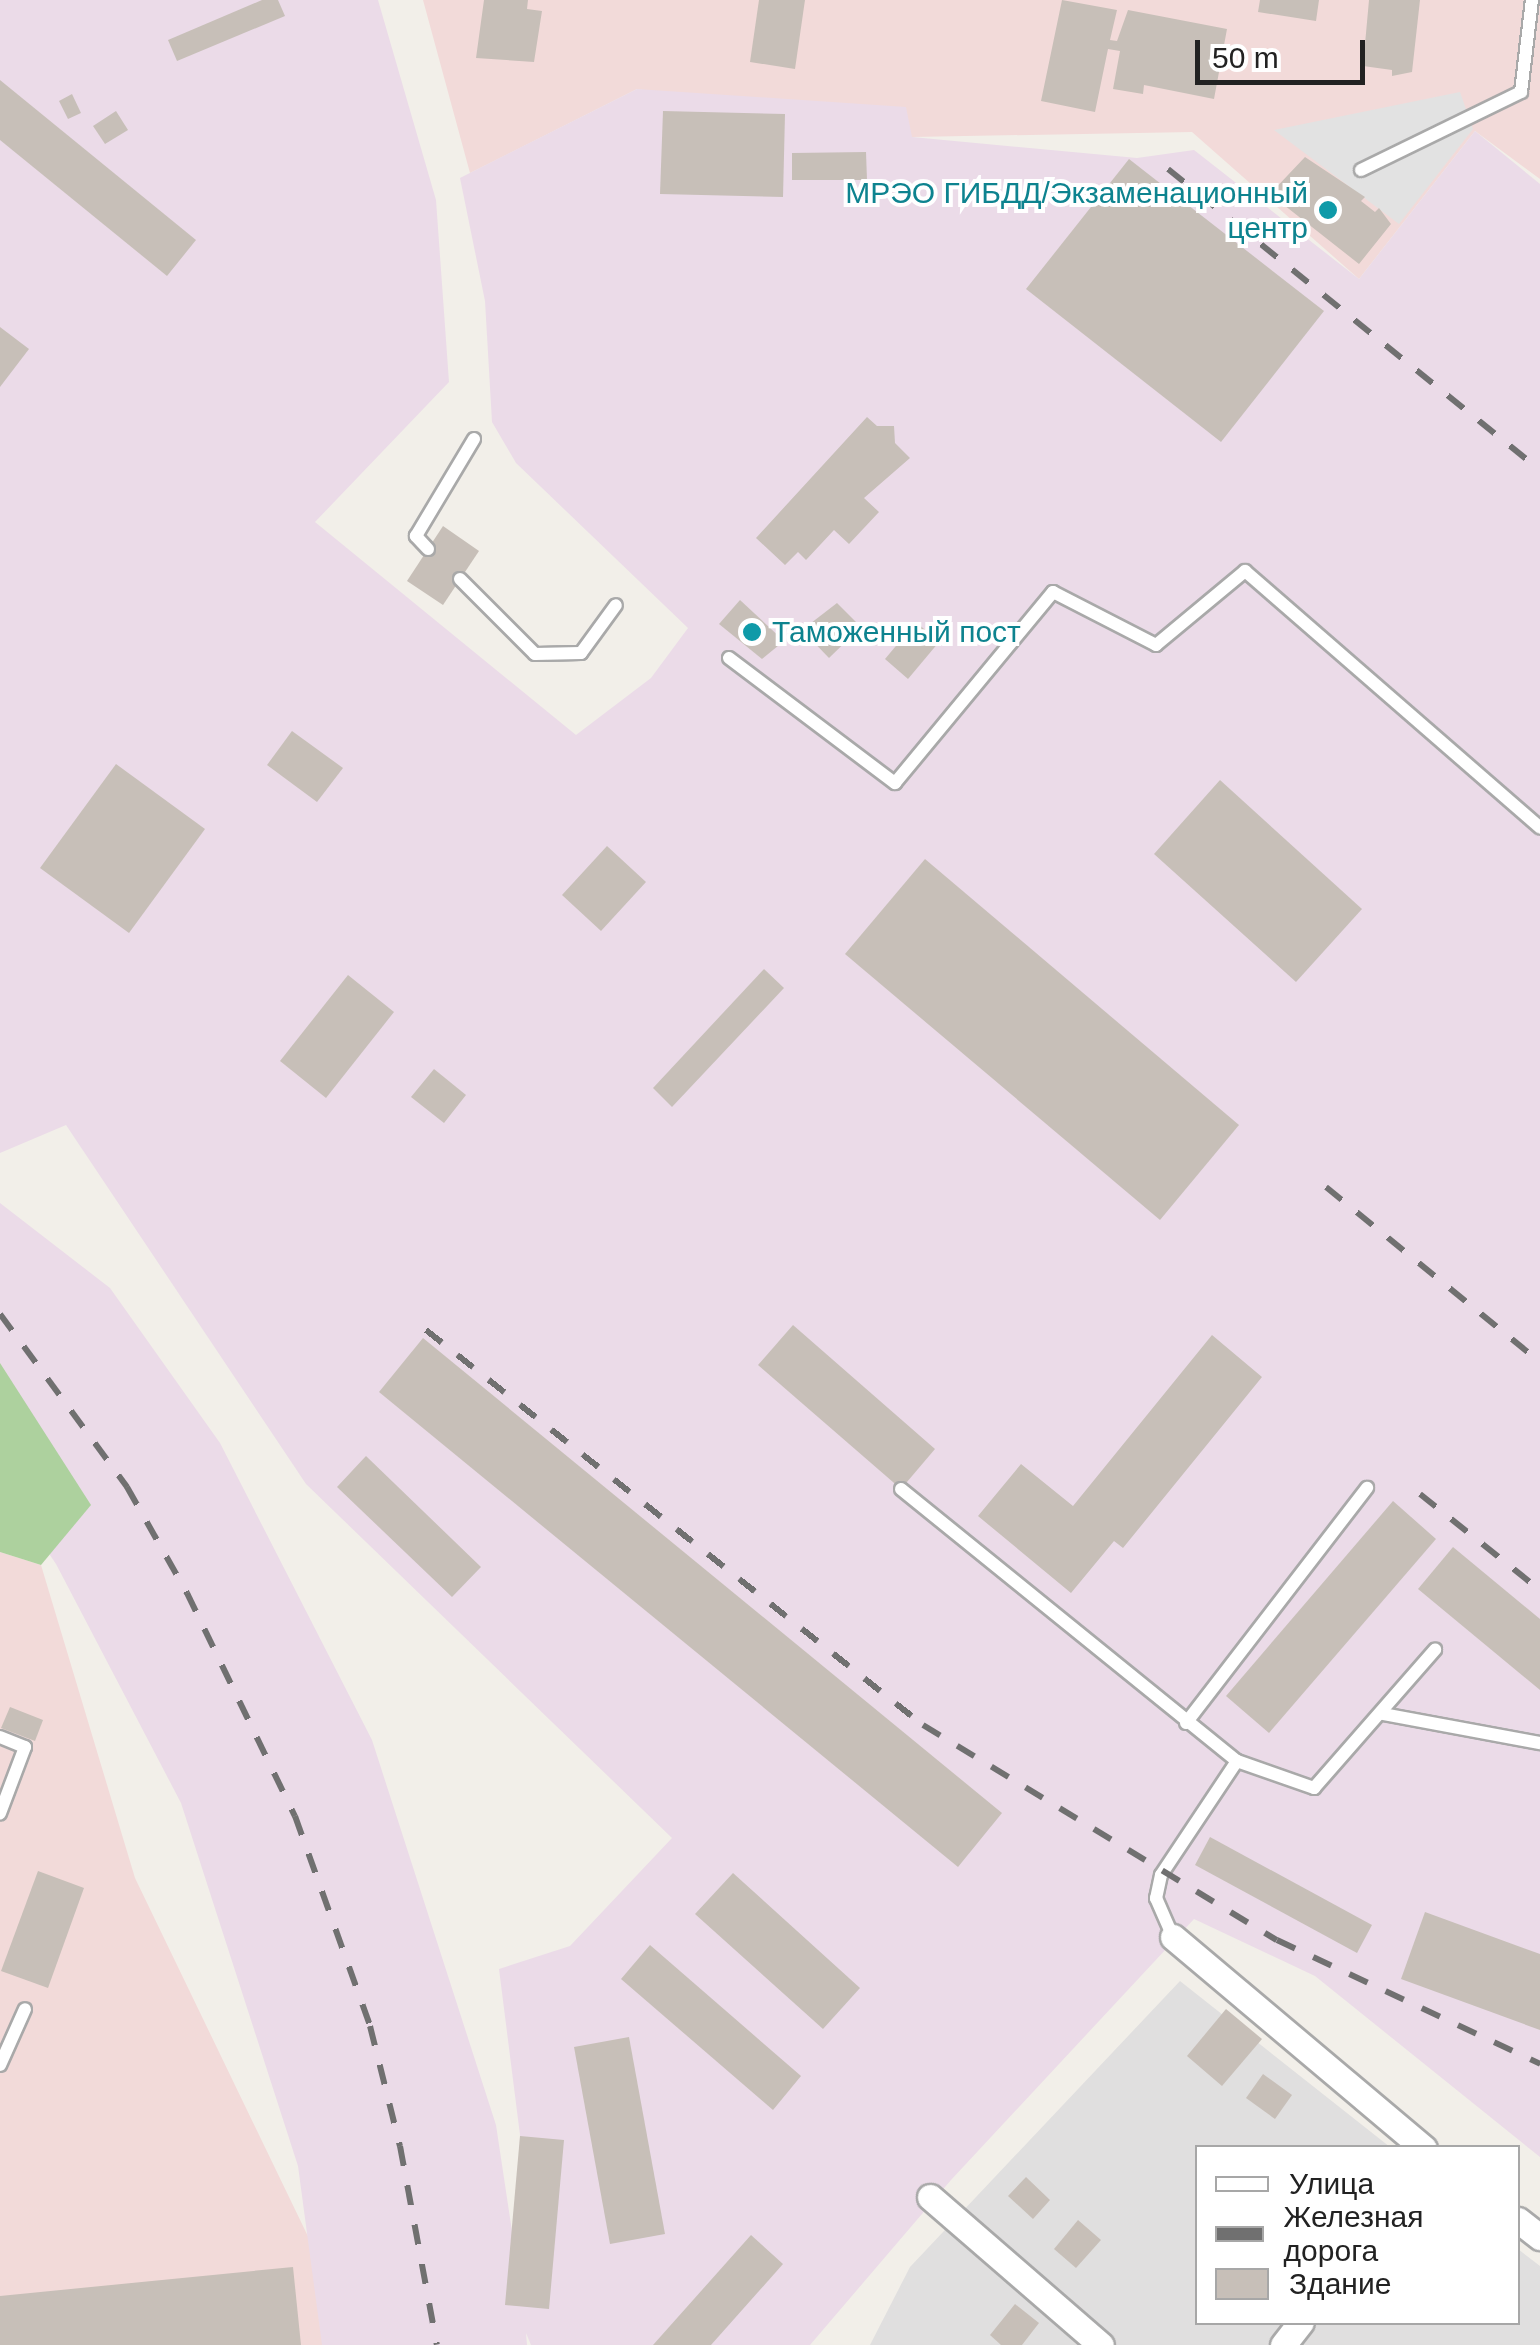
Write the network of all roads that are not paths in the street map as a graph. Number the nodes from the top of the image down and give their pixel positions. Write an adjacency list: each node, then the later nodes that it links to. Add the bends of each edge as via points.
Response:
1 (1532, 0): 2 (lane, via 1521,92)
2 (1360, 170)
3 (474, 439): 4 (lane, via 416,536)
4 (428, 548)
5 (460, 580): 6 (lane, via 535,654 581,652)
6 (616, 605)
7 (729, 658): 8 (lane, via 895,783 1053,592 1156,645 1245,571)
8 (1540, 826)
9 (1367, 1488): 13 (lane)
10 (901, 1489): 13 (lane)
11 (1436, 1650): 12 (lane)
12 (1383, 1714): 15 (lane); 16 (lane, via 1314,1788)
13 (1186, 1723): 16 (lane)
14 (0, 1738): 17 (lane, via 25,1747)
15 (1540, 1743)
16 (1237, 1762): 18 (lane, via 1160,1875 1156,1898)
17 (0, 1813)
18 (1173, 1937): 21 (street)
19 (26, 2009): 20 (lane)
20 (0, 2064)
21 (1420, 2145)
22 (930, 2197): 26 (street)
23 (1520, 2222): 24 (street)
24 (1540, 2237)
25 (1300, 2325): 27 (street)
26 (1101, 2345)
27 (1283, 2345)

